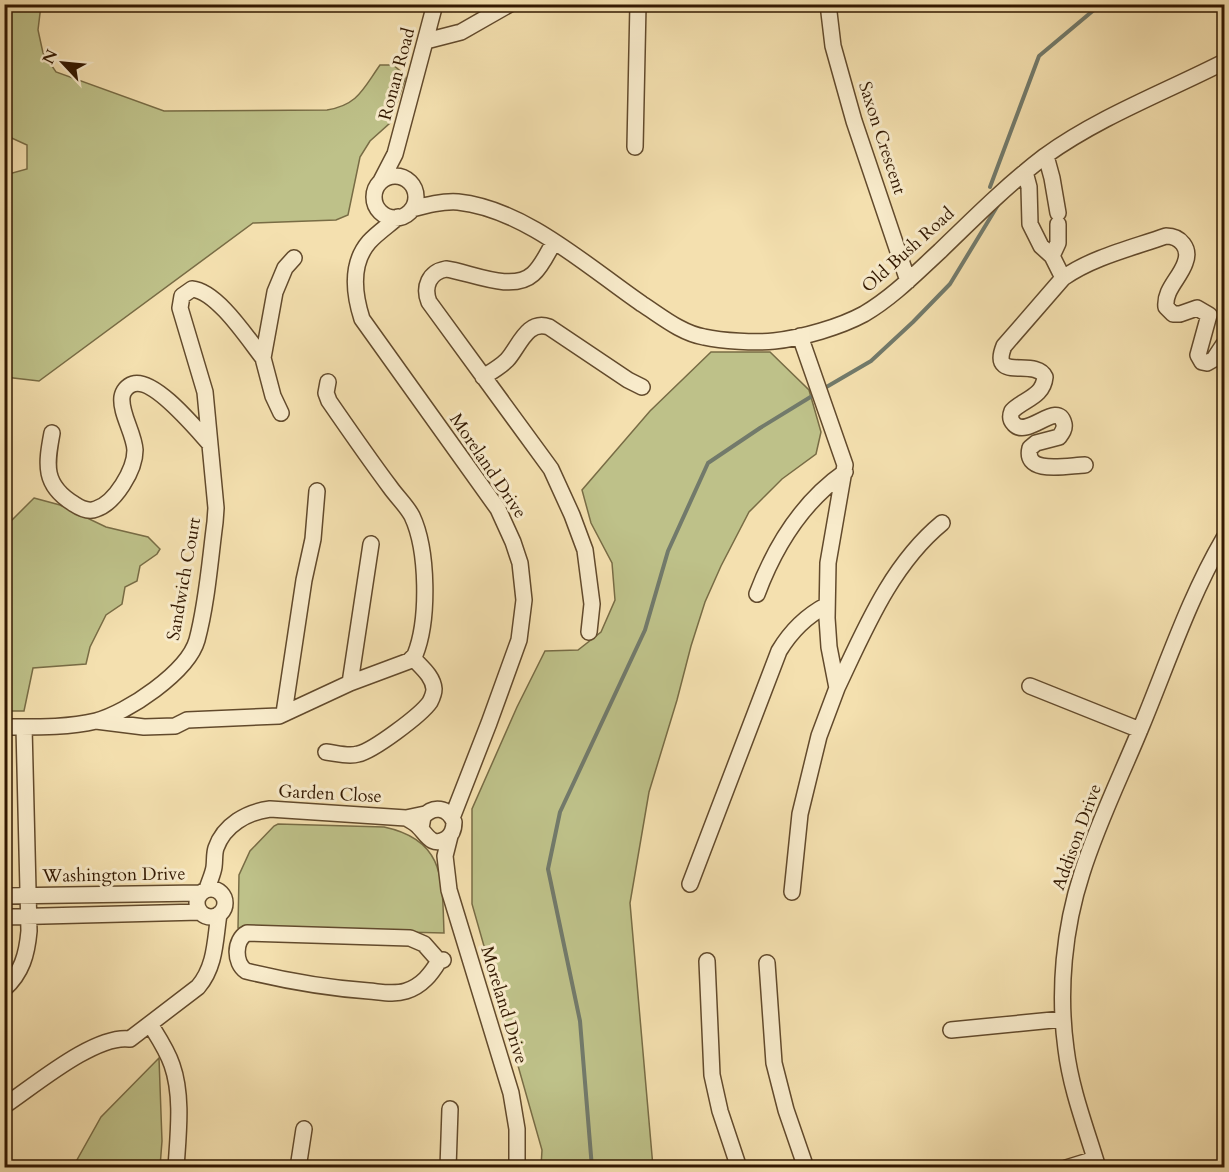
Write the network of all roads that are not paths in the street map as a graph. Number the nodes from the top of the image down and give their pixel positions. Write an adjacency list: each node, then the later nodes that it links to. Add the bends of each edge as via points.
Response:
1 (435, 4): 5 (street, Ronan Road)
2 (510, 4): 5 (street, via 461,32)
3 (638, 4): 7 (street)
4 (828, 4): 23 (street, Saxon Crescent, via 833,46 854,121)
5 (426, 41): 8 (street, Ronan Road)
6 (1224, 62): 9 (street, Old Bush Road, via 1110,118)
7 (635, 147)
8 (395, 154): 11 (street, Ronan Road); 12 (street, Ronan Road)
9 (1046, 156): 10 (street, Old Bush Road); 20 (street, via 1058,216 1058,243)
10 (1025, 172): 20 (street, via 1030,224 1041,246); 23 (street, Old Bush Road)
11 (400, 176): 12 (street); 13 (street)
12 (381, 181): 14 (street, via 375,191)
13 (414, 189): 15 (street); 16 (street, via 416,201)
14 (375, 203): 17 (street, via 382,213); 18 (street, Moreland Drive)
15 (434, 203): 16 (street, Old Bush Road); 19 (street, Old Bush Road, via 458,202 503,215)
16 (412, 209): 17 (street)
17 (398, 218): 18 (street, Moreland Drive)
18 (369, 242): 52 (street, Moreland Drive, via 355,275 362,319 498,509 520,563 524,600 519,640 459,798)
19 (554, 242): 24 (street, Old Bush Road, via 681,329 703,337 754,341); 27 (street, via 535,273 519,281 446,269 439,270 427,284 429,302)
20 (1052, 256): 22 (street)
21 (294, 258): 26 (street, via 275,292)
22 (1063, 278): 25 (street, via 1114,254 1174,237 1184,245 1187,256 1170,289 1166,307 1173,314 1197,308 1209,315 1198,355 1202,362 1208,363); 33 (street, via 1004,345 1001,357 1009,368 1036,368 1045,376 1035,396 1012,411 1015,426 1030,427 1050,416 1063,421 1059,437 1030,448 1034,463 1043,467)
23 (908, 281): 24 (street, Old Bush Road, via 862,315)
24 (800, 336): 34 (street)
25 (1224, 344)
26 (263, 358): 30 (street); 32 (street, Sandwich Court, via 205,292 192,289 182,296 180,308 205,392)
27 (483, 377): 29 (street, via 503,364 524,336 539,325 549,327); 41 (street, via 551,469 581,536 592,604)
28 (328, 382): 42 (street, via 329,401 413,518 426,593)
29 (642, 387)
30 (281, 413)
31 (52, 433): 32 (street, via 47,460 51,479 64,498 88,510 96,509 113,495 133,464 134,438 122,395 132,385 139,383 155,390)
32 (210, 444): 47 (street, Sandwich Court, via 215,522 196,641 178,670 159,686 119,712)
33 (1085, 465)
34 (845, 472): 39 (street, via 821,492 787,531); 40 (street, via 828,563)
35 (317, 491): 46 (street, via 313,539)
36 (942, 523): 45 (street, via 901,566)
37 (1224, 537): 50 (street, Addison Drive, via 1187,614)
38 (371, 544): 43 (street)
39 (757, 594)
40 (827, 605): 45 (street, via 829,647); 57 (street, via 798,626 779,651)
41 (589, 632)
42 (413, 658): 43 (street); 51 (street, via 433,686 426,707 364,752)
43 (350, 683): 46 (street)
44 (1030, 686): 50 (street)
45 (837, 688): 59 (street, via 819,736 800,814)
46 (284, 713): 47 (street, via 271,717 187,720 175,726)
47 (96, 721): 49 (street, Sandwich Court)
48 (4, 727): 49 (street, Sandwich Court)
49 (24, 727): 60 (street, Washington Drive)
50 (1140, 730): 70 (street, Addison Drive, via 1091,845 1074,900 1065,959)
51 (326, 752)
52 (447, 813): 53 (street, via 433,809); 54 (street, via 454,827)
53 (423, 821): 55 (street, via 425,836); 58 (street, Garden Close, via 261,810 238,820 221,837)
54 (450, 836): 55 (street); 56 (street, Moreland Drive)
55 (432, 841): 56 (street)
56 (445, 856): 65 (street, Moreland Drive, via 452,900)
57 (690, 884)
58 (209, 891): 60 (street, Washington Drive); 62 (street, via 197,902); 62 (street, via 225,903)
59 (792, 892)
60 (29, 895): 61 (street, Washington Drive); 64 (street, Washington Drive)
61 (4, 896)
62 (209, 914): 64 (street); 71 (street, via 215,938 212,963 204,980)
63 (4, 917): 64 (street)
64 (29, 917): 69 (street, Washington Drive, via 26,957)
65 (467, 951): 66 (street); 80 (street, Moreland Drive, via 511,1093 517,1129)
66 (444, 959): 66 (street, via 410,938 247,933 243,934 237,953 239,965 246,971 328,988 393,993 417,986)
67 (707, 961): 81 (street, via 712,1075)
68 (767, 963): 82 (street, via 774,1063)
69 (4, 989)
70 (1063, 1019): 72 (street); 76 (street, Addison Drive, via 1070,1074)
71 (150, 1024): 73 (street, via 130,1039 93,1047); 77 (street, via 168,1053 175,1075)
72 (951, 1030)
73 (4, 1106)
74 (450, 1109): 79 (street)
75 (304, 1129): 78 (street)
76 (1096, 1163): 83 (street)
77 (176, 1167)
78 (298, 1167)
79 (448, 1167)
80 (517, 1167)
81 (739, 1167)
82 (806, 1167)
83 (1066, 1167)

